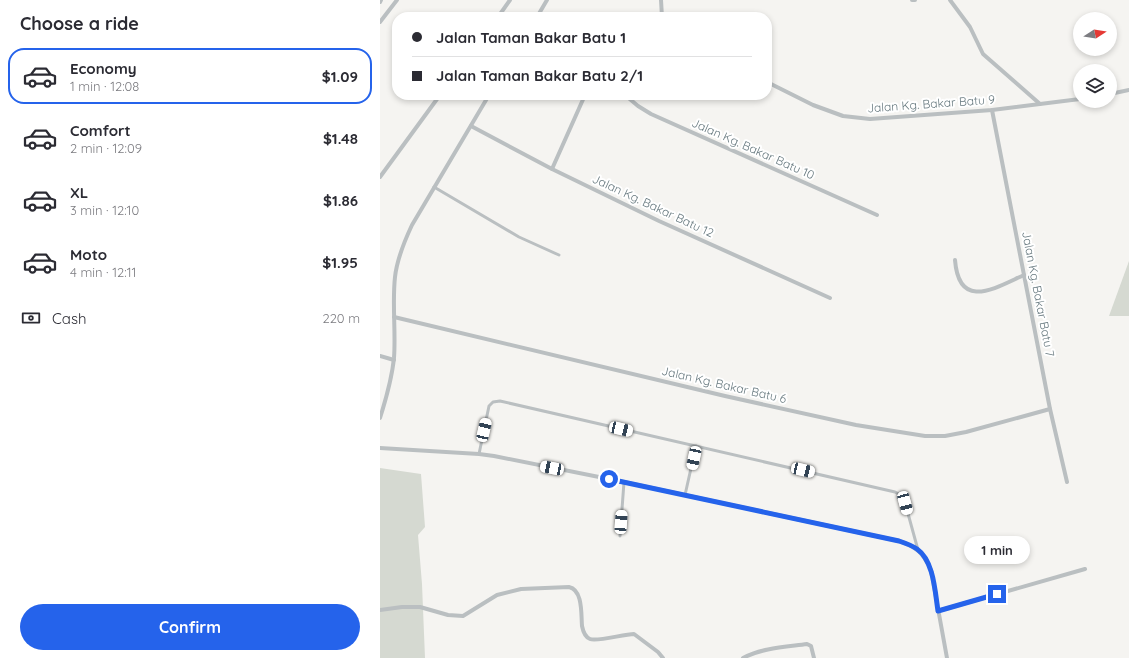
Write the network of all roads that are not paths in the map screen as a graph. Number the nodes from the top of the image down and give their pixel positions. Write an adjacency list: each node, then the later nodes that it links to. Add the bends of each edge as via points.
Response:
1 (397, 0): 9 (street)
2 (510, 0): 6 (street)
3 (547, 0): 7 (street)
4 (661, 0): 8 (street)
5 (950, 0): 18 (street, via 970,27 983,54)
6 (502, 12)
7 (540, 12)
8 (662, 12)
9 (380, 22)
10 (772, 84): 19 (street, Jalan Kg. Bakar Batu 9, via 813,105 843,116 870,119)
11 (1129, 90): 12 (street)
12 (1117, 93)
13 (436, 100): 22 (street)
14 (486, 100): 20 (street)
15 (583, 100): 21 (street)
16 (631, 100): 24 (street, Jalan Kg. Bakar Batu 10, via 651,114)
17 (1073, 100): 18 (street, Jalan Kg. Bakar Batu 9)
18 (1040, 104): 19 (street, Jalan Kg. Bakar Batu 9)
19 (992, 110): 27 (street, Jalan Kg. Bakar Batu 7)
20 (471, 126): 21 (street, Jalan Kg. Bakar Batu 12); 23 (street)
21 (552, 169): 28 (street, Jalan Kg. Bakar Batu 12, via 659,221)
22 (380, 177)
23 (434, 187): 25 (lane, via 519,237); 29 (street, via 404,241 398,260)
24 (877, 215)
25 (559, 255)
26 (955, 260): 27 (street, via 960,281 974,291 991,290)
27 (1024, 275): 32 (street, Jalan Kg. Bakar Batu 7)
28 (830, 298)
29 (394, 317): 31 (street); 32 (street, Jalan Kg. Bakar Batu 6, via 748,401 856,425 925,436 966,432)
30 (380, 356): 31 (street)
31 (394, 360): 33 (street)
32 (1050, 410): 38 (street, Jalan Kg. Bakar Batu 7)
33 (380, 418)
34 (696, 446): 36 (lane, via 496,401 489,406); 39 (lane); 41 (lane, via 899,493 905,503)
35 (380, 448): 36 (street)
36 (479, 454): 37 (street)
37 (624, 482): 39 (street); 40 (lane)
38 (1067, 482)
39 (685, 495): 41 (street, via 899,541)
40 (620, 536)
41 (918, 550): 44 (street, via 931,570)
42 (1085, 569): 44 (street)
43 (380, 610): 45 (street, via 420,607 448,615 463,616 503,593 521,589 569,587 579,596 582,626 587,637 594,640 634,634)
44 (938, 611): 48 (street)
45 (663, 658)
46 (743, 658): 47 (street, via 765,650 806,644 811,646)
47 (814, 658)
48 (947, 658)

